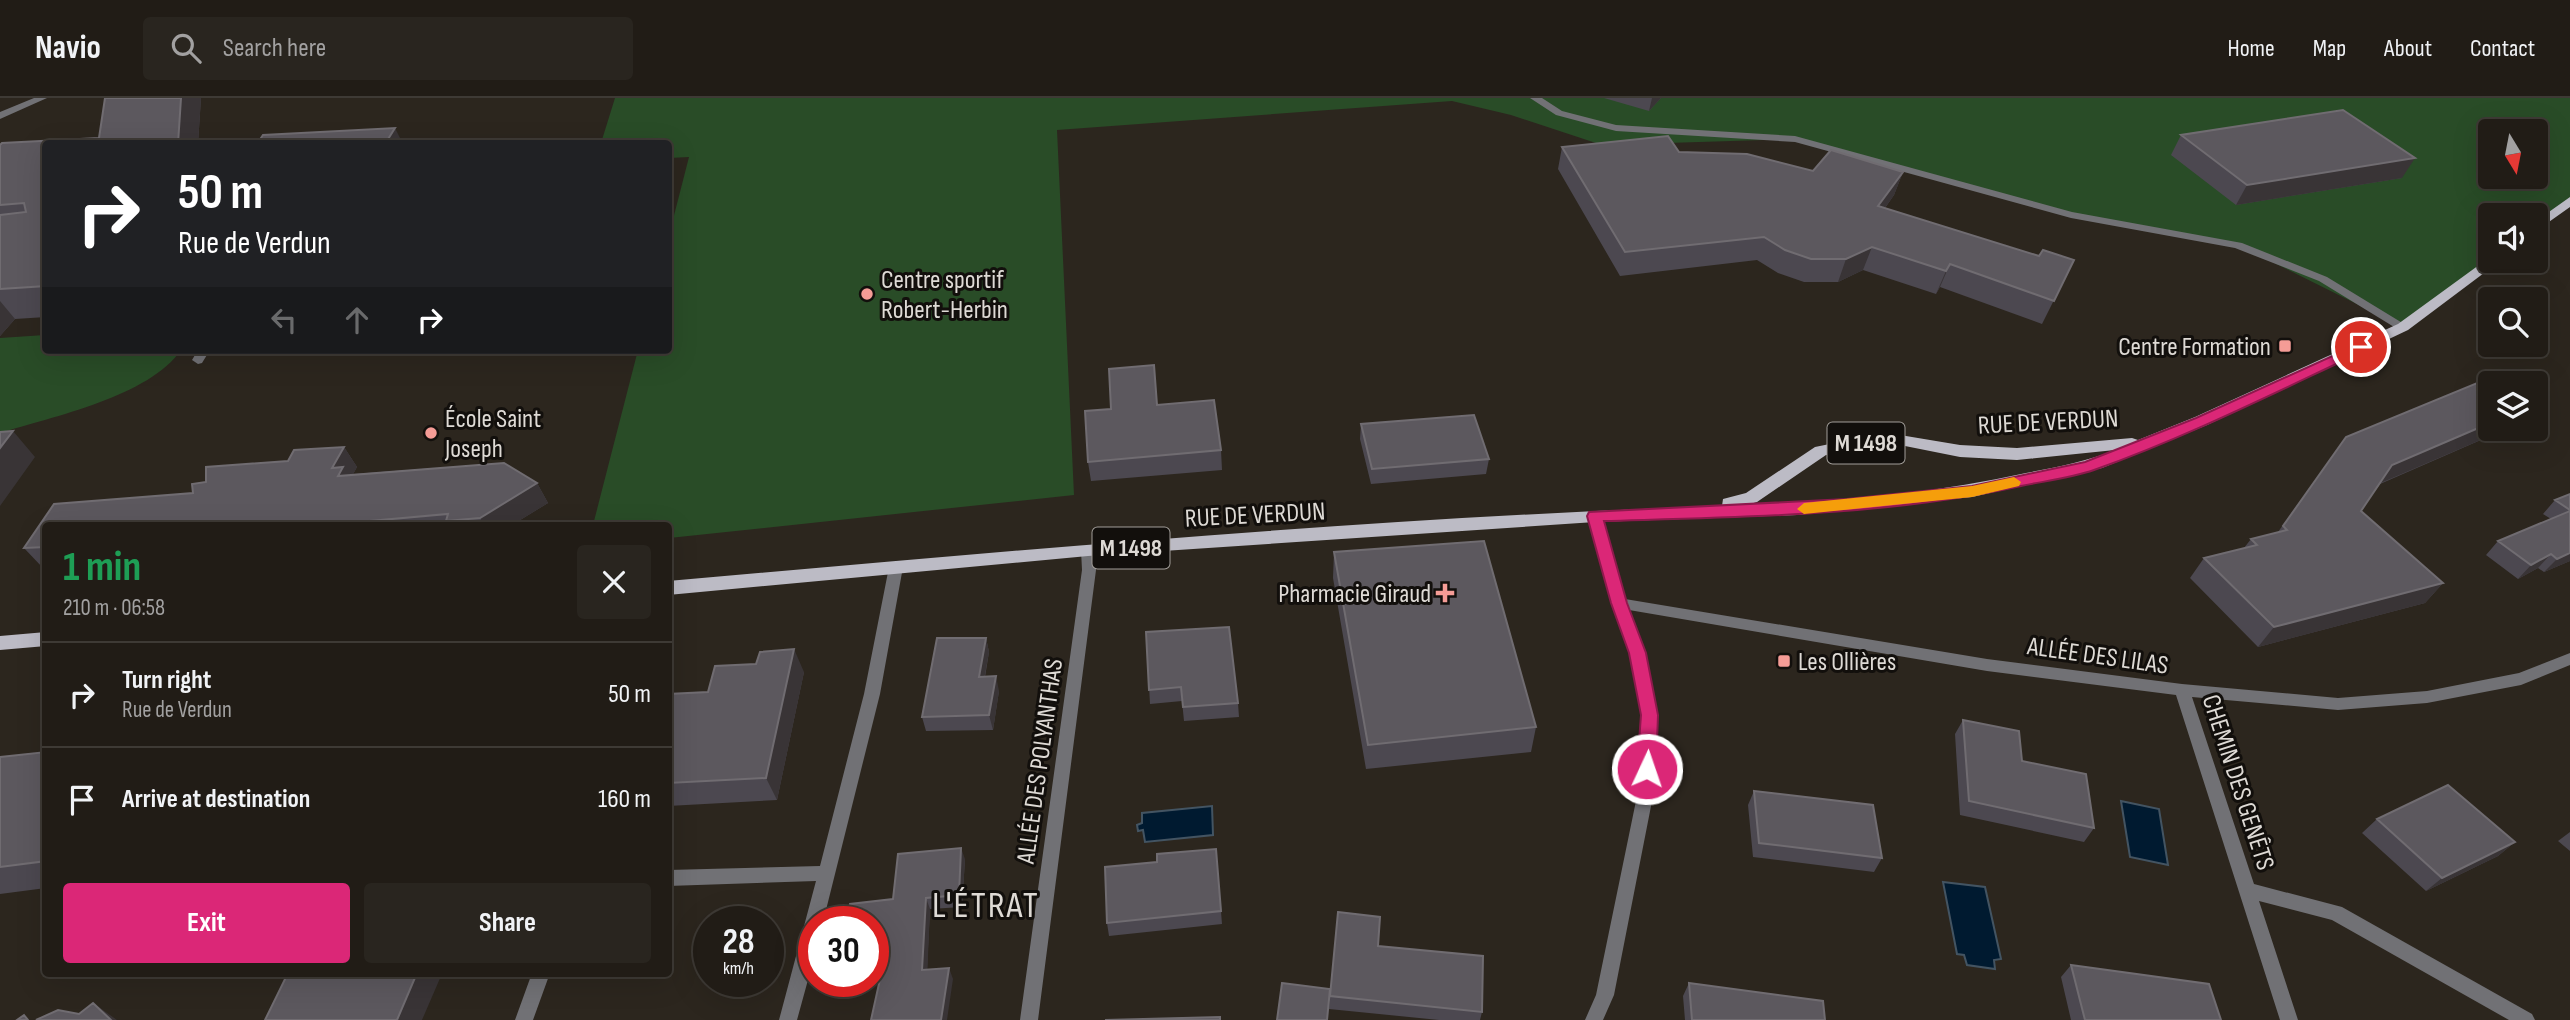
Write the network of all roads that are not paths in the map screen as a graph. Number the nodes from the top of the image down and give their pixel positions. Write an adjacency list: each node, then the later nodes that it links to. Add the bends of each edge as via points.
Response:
1 (42, 98): 3 (street)
2 (1535, 98): 7 (street, via 1559,113 1616,128 1795,139 2071,215 2238,245 2323,279)
3 (0, 116)
4 (2570, 201): 5 (main road)
5 (2548, 218)
6 (2478, 271): 7 (main road, RUE DE VERDUN / M 1498)
7 (2403, 327): 8 (main road, RUE DE VERDUN / M 1498, via 2202,421)
8 (2145, 442): 9 (main road, RUE DE VERDUN / M 1498, via 2096,464 1972,491 1797,509); 9 (main road, RUE DE VERDUN / M 1498, via 2017,454 1960,451 1900,440 1854,444 1821,451 1751,498)
9 (1677, 512): 10 (main road, RUE DE VERDUN / M 1498)
10 (1595, 516): 11 (main road, RUE DE VERDUN / M 1498); 14 (street)
11 (1087, 550): 12 (main road, RUE DE VERDUN / M 1498); 27 (street, ALLÉE DES POLYANTHAS, via 1089,570)
12 (896, 567): 13 (main road, RUE DE VERDUN / M 1498); 19 (street, via 872,694)
13 (672, 588)
14 (1619, 603): 18 (street, ALLÉE DES LILAS, via 1987,665); 28 (street, via 1638,653 1649,715 1645,796 1605,995)
15 (42, 639): 16 (main road)
16 (0, 643)
17 (2570, 659): 18 (street, ALLÉE DES LILAS, via 2521,679 2427,697 2338,704)
18 (2182, 691): 21 (street, CHEMIN DES GENÊTS)
19 (828, 873): 20 (street); 22 (street)
20 (672, 878)
21 (2246, 890): 29 (street, CHEMIN DES GENÊTS); 30 (street, CHEMIN DES GENÊTS, via 2336,913)
22 (819, 906)
23 (540, 977): 25 (street)
24 (798, 983): 26 (street)
25 (524, 1020)
26 (788, 1020)
27 (1029, 1020)
28 (1594, 1020)
29 (2289, 1020)
30 (2526, 1020)

